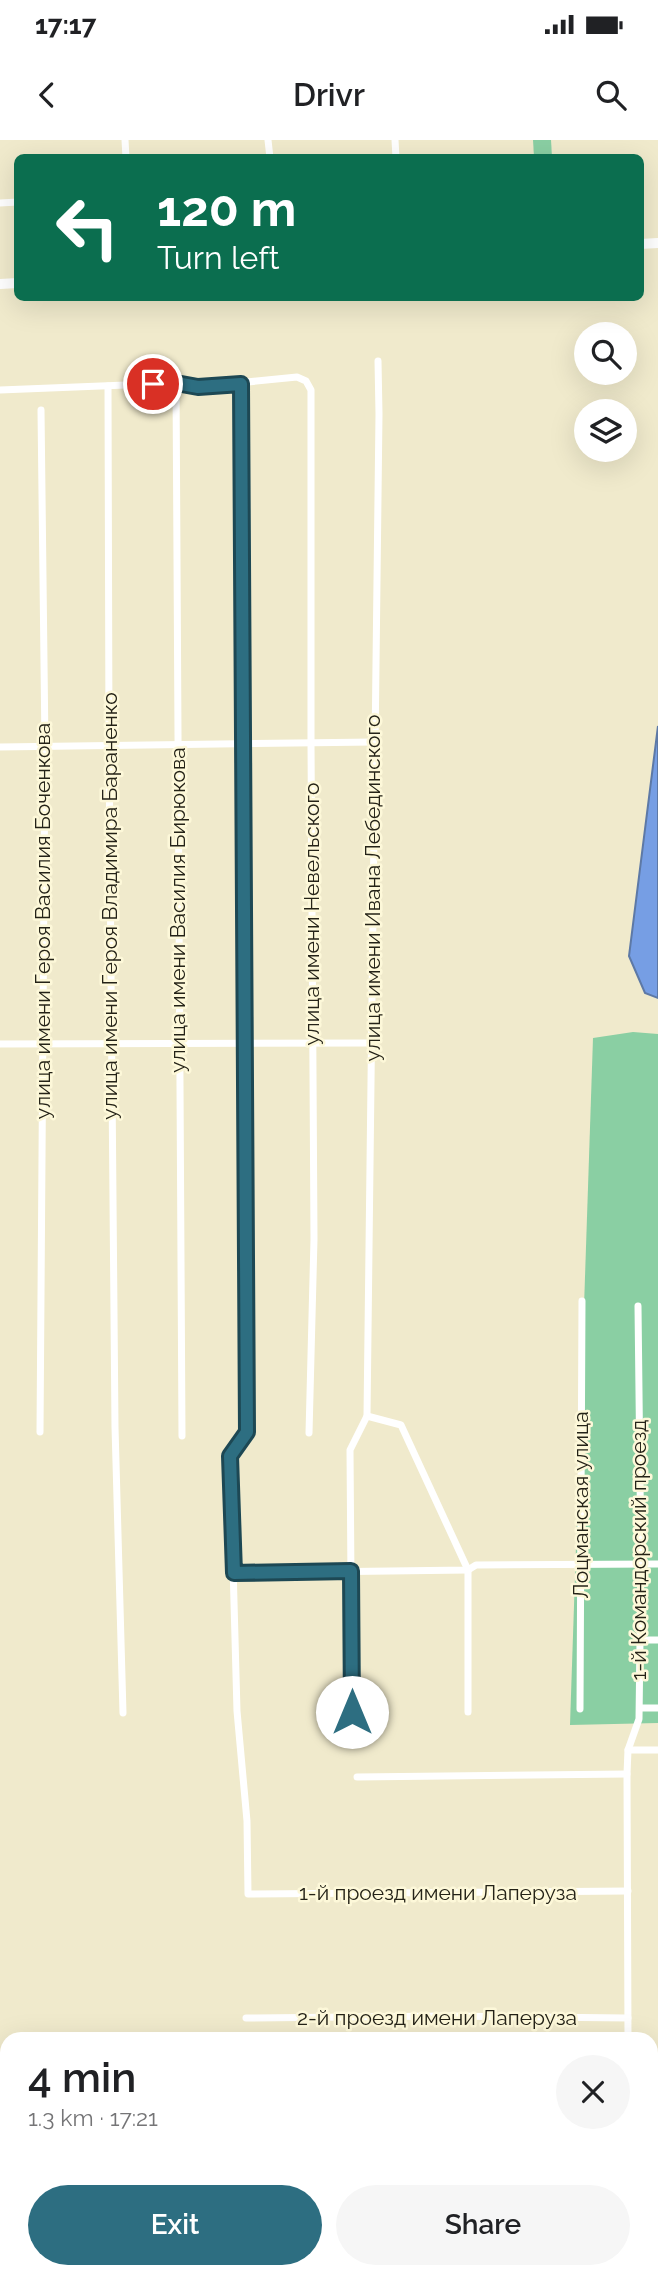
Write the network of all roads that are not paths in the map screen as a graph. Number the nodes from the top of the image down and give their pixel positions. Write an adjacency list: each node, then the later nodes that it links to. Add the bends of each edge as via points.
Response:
1 (378, 361): 7 (street, улица имени Ивана Лебединского)
2 (176, 383): 3 (street, via 198,387); 4 (street); 10 (street, улица имени Василия Бирюкова)
3 (241, 384): 8 (street); 9 (street, улица имени Невельского, via 297,377 311,390)
4 (108, 386): 5 (street); 11 (street, улица имени Героя Владимира Бараненко)
5 (0, 390)
6 (41, 410): 12 (street, улица имени Героя Василия Боченкова)
7 (374, 742): 9 (street); 14 (street, улица имени Ивана Лебединского)
8 (243, 743): 9 (street); 10 (street); 19 (street)
9 (311, 743): 20 (street, улица имени Невельского)
10 (177, 744): 11 (street); 18 (street, улица имени Василия Бирюкова)
11 (109, 745): 12 (street); 17 (street, улица имени Героя Владимира Бараненко)
12 (45, 746): 13 (street); 16 (street, улица имени Героя Василия Боченкова)
13 (0, 747)
14 (372, 1043): 20 (street); 23 (street, улица имени Ивана Лебединского)
15 (0, 1044): 16 (street)
16 (43, 1044): 17 (street); 24 (street, улица имени Героя Василия Боченкова)
17 (111, 1044): 18 (street); 40 (street, улица имени Героя Владимира Бараненко)
18 (179, 1044): 19 (street); 26 (street, улица имени Василия Бирюкова)
19 (245, 1044): 20 (street); 32 (street, via 247,1432 230,1456)
20 (312, 1044): 25 (street, улица имени Невельского, via 314,1239)
21 (582, 1301): 27 (street, Лоцманская улица)
22 (638, 1306): 28 (street, 1-й Командорский проезд)
23 (367, 1416): 30 (street, via 401,1425); 31 (street, via 351,1450)
24 (40, 1432)
25 (309, 1433)
26 (182, 1436)
27 (581, 1564): 28 (street); 30 (street, via 476,1565); 37 (street, Лоцманская улица)
28 (641, 1564): 29 (street); 33 (street, 1-й Командорский проезд)
29 (658, 1564)
30 (468, 1570): 31 (street); 39 (street)
31 (351, 1571): 32 (street); 38 (street)
32 (234, 1573): 45 (street, 1-й проезд имени Лаперуза, via 248,1894)
33 (640, 1640): 34 (street); 35 (street, 1-й Командорский проезд)
34 (658, 1640)
35 (639, 1708): 36 (street); 41 (street, 1-й Командорский проезд)
36 (658, 1708)
37 (580, 1709)
38 (352, 1712)
39 (468, 1712)
40 (123, 1713)
41 (628, 1750): 42 (street); 43 (street, 1-й Командорский проезд)
42 (658, 1750)
43 (627, 1774): 44 (street); 45 (street, 1-й Командорский проезд)
44 (357, 1777)
45 (628, 1891): 47 (street, 1-й Командорский проезд)
46 (246, 2018): 47 (street, 2-й проезд имени Лаперуза)
47 (628, 2018): 48 (street, 1-й Командорский проезд)
48 (628, 2032)

